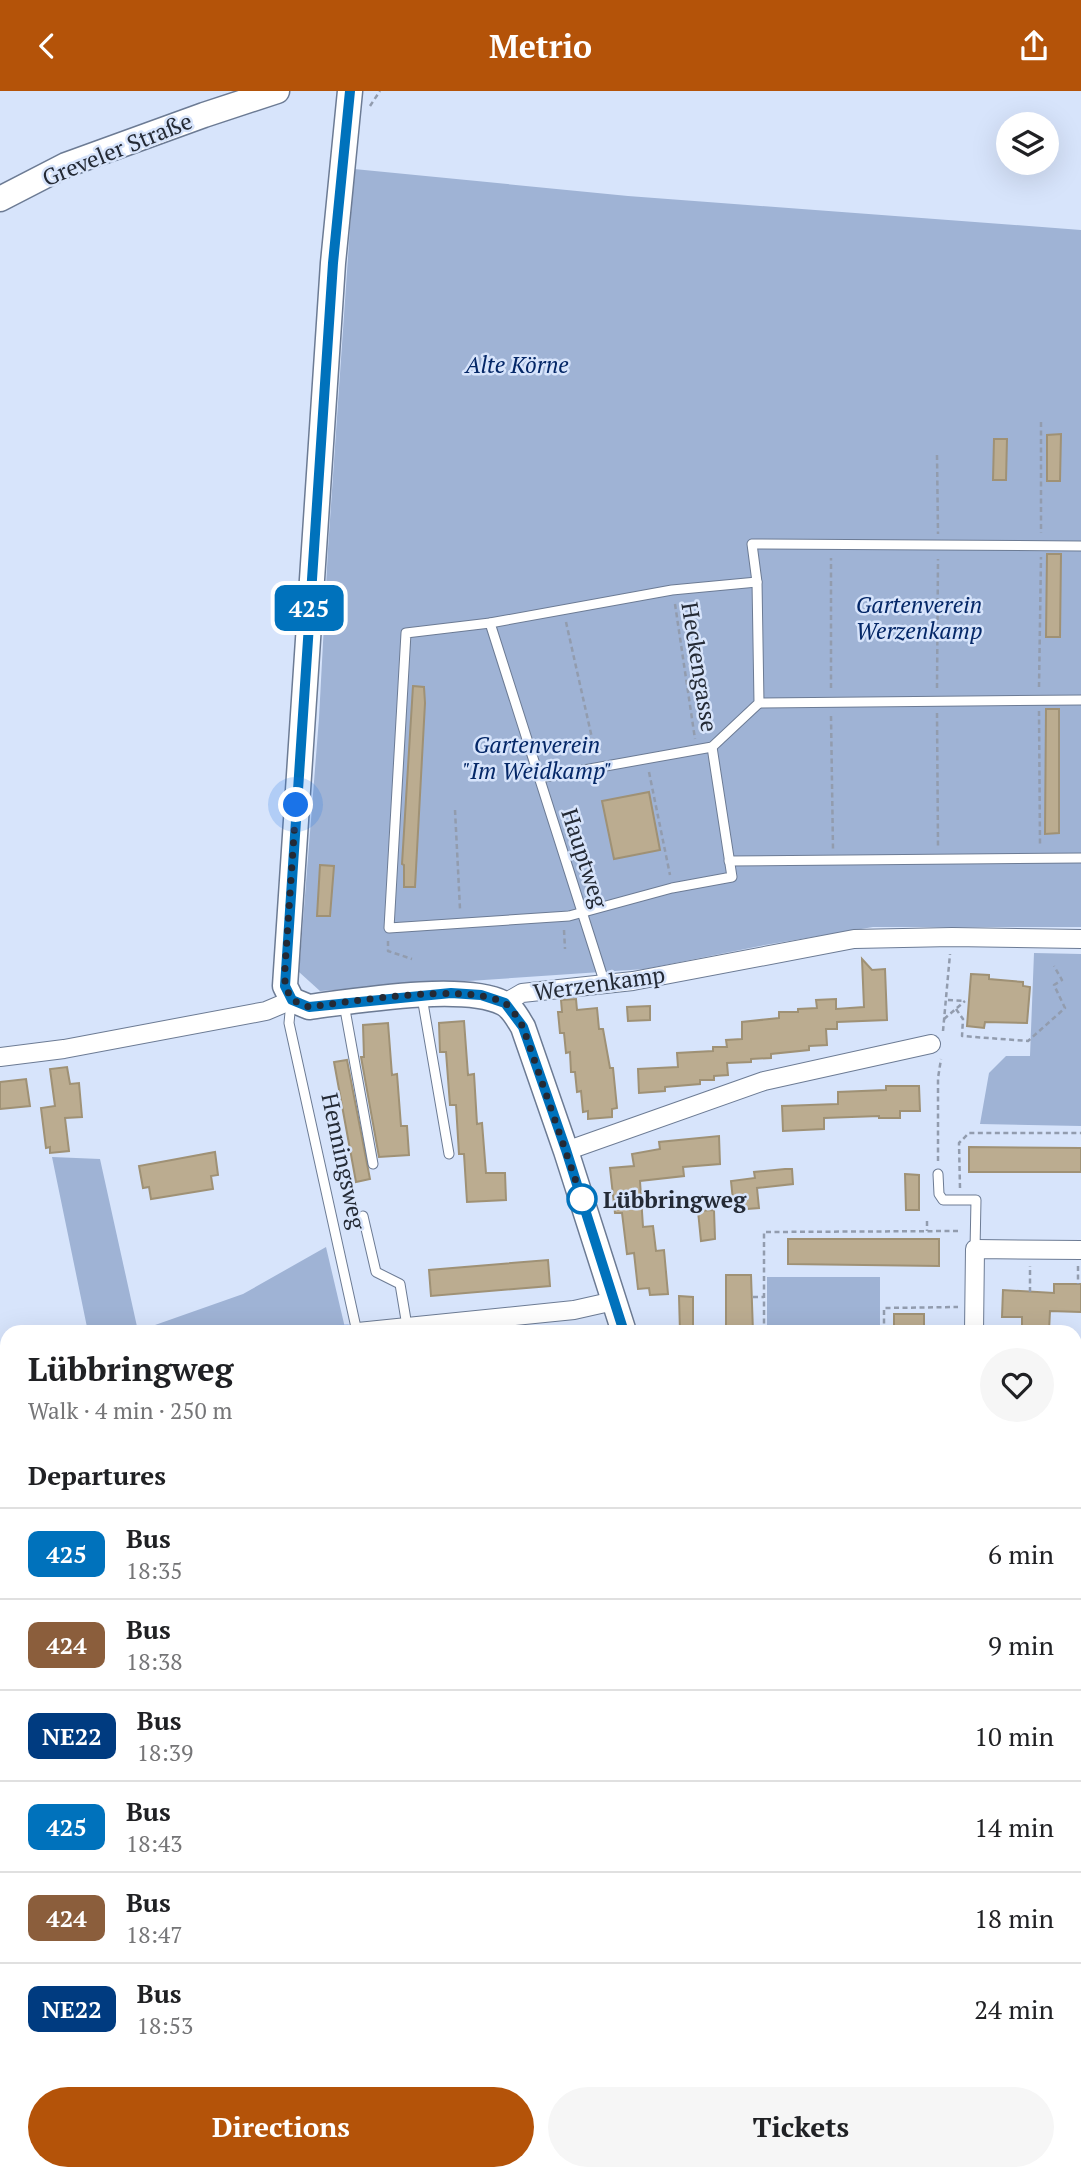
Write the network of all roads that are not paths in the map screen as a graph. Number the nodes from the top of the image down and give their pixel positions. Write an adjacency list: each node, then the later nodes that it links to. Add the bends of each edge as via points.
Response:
1 (277, 91): 3 (street, Greveler Straße, via 66,165)
2 (350, 91): 17 (street, via 333,263 285,968 285,986)
3 (0, 199)
4 (1081, 547): 5 (lane, via 752,544)
5 (757, 582): 6 (lane, via 672,590); 8 (lane)
6 (490, 623): 10 (lane, Hauptweg); 13 (lane, via 406,633 389,928)
7 (1081, 700): 8 (lane)
8 (759, 703): 9 (lane)
9 (712, 747): 10 (lane); 12 (lane)
10 (539, 778): 13 (lane, Hauptweg)
11 (1081, 858): 12 (lane)
12 (729, 861): 13 (lane, via 732,877)
13 (582, 912): 15 (lane, Hauptweg)
14 (1081, 939): 15 (street, Werzenkamp, via 854,939)
15 (605, 984): 19 (street, Werzenkamp, via 522,993)
16 (422, 995): 18 (street, Werzenkamp); 19 (street, Werzenkamp, via 481,995); 23 (lane)
17 (292, 1000): 18 (street, Werzenkamp, via 309,1007); 21 (street, Werzenkamp, via 266,1011); 30 (lane, Henningsweg, via 289,1023)
18 (344, 1003): 24 (lane)
19 (505, 1003): 22 (street, via 523,1027)
20 (938, 1046): 22 (street, via 764,1081)
21 (0, 1057)
22 (566, 1150): 29 (street)
23 (449, 1154)
24 (373, 1164)
25 (939, 1174): 27 (lane, via 943,1200 976,1200)
26 (363, 1216): 31 (lane, via 376,1272 400,1284)
27 (975, 1249): 28 (street); 34 (street)
28 (1079, 1258)
29 (614, 1301): 32 (street, Henningsweg, via 574,1310); 33 (street)
30 (355, 1325)
31 (407, 1325)
32 (417, 1325)
33 (622, 1325)
34 (974, 1325)

